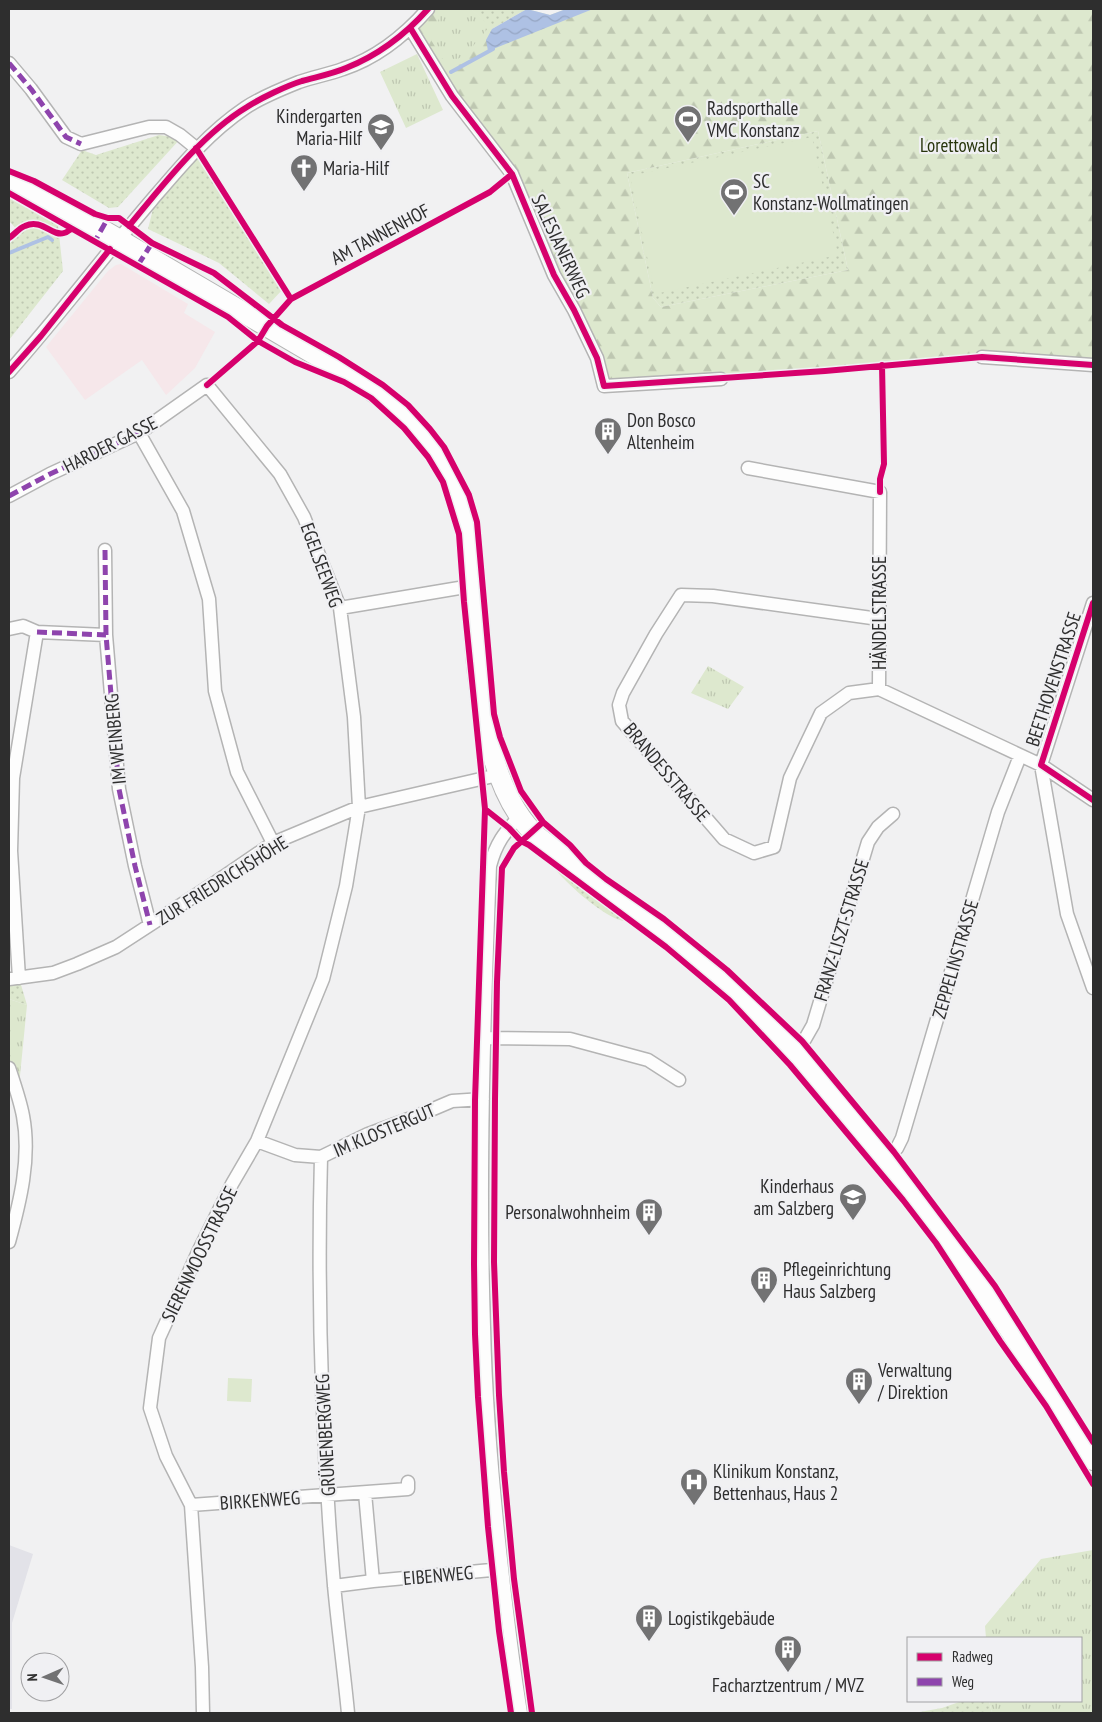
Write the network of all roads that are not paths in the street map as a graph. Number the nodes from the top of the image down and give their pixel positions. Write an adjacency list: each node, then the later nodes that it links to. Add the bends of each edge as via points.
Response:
1 (428, 9): 2 (street)
2 (410, 29): 4 (street, via 368,58 344,69 299,82 246,107); 10 (street, SALESIANERWEG, via 452,96 512,174 554,275 597,358 604,386)
3 (9, 63): 4 (street, via 66,137 81,144 148,127 166,127)
4 (196, 148): 6 (street)
5 (9, 180): 6 (main road)
6 (118, 239): 9 (street); 16 (main road, via 350,375 404,416 442,464 455,493 467,527)
7 (982, 358): 8 (street)
8 (1093, 365)
9 (9, 372)
10 (721, 379)
11 (207, 386): 12 (street, HARDER GASSE); 18 (street, EGELSEEWEG, via 280,474 304,517)
12 (140, 433): 14 (street, HARDER GASSE); 31 (street, via 183,511 209,599 215,691 232,754 237,772)
13 (748, 468): 19 (street, HÄNDELSTRASSE, via 880,492)
14 (9, 496)
15 (105, 550): 22 (street, IM WEINBERG)
16 (471, 586): 18 (street); 26 (main road, via 487,735)
17 (1093, 603): 25 (street, BEETHOVENSTRASSE)
18 (340, 608): 28 (street, EGELSEEWEG, via 354,717)
19 (878, 620): 23 (street, HÄNDELSTRASSE); 23 (street, BRANDESSTRASSE, via 713,596 681,595 637,667 619,705 622,721 724,839 754,853 774,846 790,778 821,713 849,693)
20 (9, 629): 21 (street, via 23,626)
21 (37, 632): 22 (street); 33 (street, via 13,778 10,851)
22 (106, 635): 32 (street, IM WEINBERG, via 119,790)
23 (879, 689): 24 (street, HÄNDELSTRASSE)
24 (1020, 756): 25 (street, HÄNDELSTRASSE); 42 (street, ZEPPELINSTRASSE, via 998,812 902,1138)
25 (1041, 765): 27 (street, HÄNDELSTRASSE); 34 (street, BEETHOVENSTRASSE, via 1067,914)
26 (498, 775): 28 (street, ZUR FRIEDRICHSHÖHE); 30 (main road)
27 (1093, 800)
28 (359, 807): 31 (street, ZUR FRIEDRICHSHÖHE); 40 (street, SIERENMOOSSTRASSE, via 346,886 323,979)
29 (893, 814): 36 (street, FRANZ-LISZT-STRASSE, via 878,827 868,842 813,1025 805,1039)
30 (520, 816): 35 (street, via 500,837 490,866); 36 (main road, via 539,838 735,991)
31 (274, 843): 32 (street, ZUR FRIEDRICHSHÖHE)
32 (150, 925): 33 (street, ZUR FRIEDRICHSHÖHE, via 116,947 77,964 53,973)
33 (14, 979)
34 (1093, 988)
35 (486, 1038): 38 (street, via 570,1039 648,1060); 39 (street)
36 (793, 1048): 42 (main road)
37 (9, 1068): 43 (street, via 23,1116 25,1148 24,1171)
38 (679, 1080)
39 (483, 1099): 41 (street, IM KLOSTERGUT, via 452,1101 368,1134); 49 (street, via 484,1327 491,1465)
40 (256, 1141): 41 (street, IM KLOSTERGUT, via 295,1155); 48 (street, SIERENMOOSSTRASSE, via 203,1242 159,1338 150,1408 166,1456)
41 (321, 1157): 47 (street, GRÜNENBERGWEG, via 322,1365)
42 (885, 1159): 44 (main road, via 951,1243)
43 (9, 1242)
44 (1093, 1460)
45 (408, 1482): 46 (street, BIRKENWEG, via 408,1490)
46 (365, 1493): 47 (street, BIRKENWEG); 50 (street)
47 (328, 1495): 48 (street, BIRKENWEG); 51 (street, GRÜNENBERGWEG)
48 (191, 1505): 52 (street, SIERENMOOSSTRASSE)
49 (502, 1569): 50 (street, EIBENWEG); 54 (street)
50 (373, 1581): 51 (street, EIBENWEG)
51 (334, 1586): 53 (street, GRÜNENBERGWEG)
52 (203, 1713)
53 (348, 1713)
54 (521, 1713)

